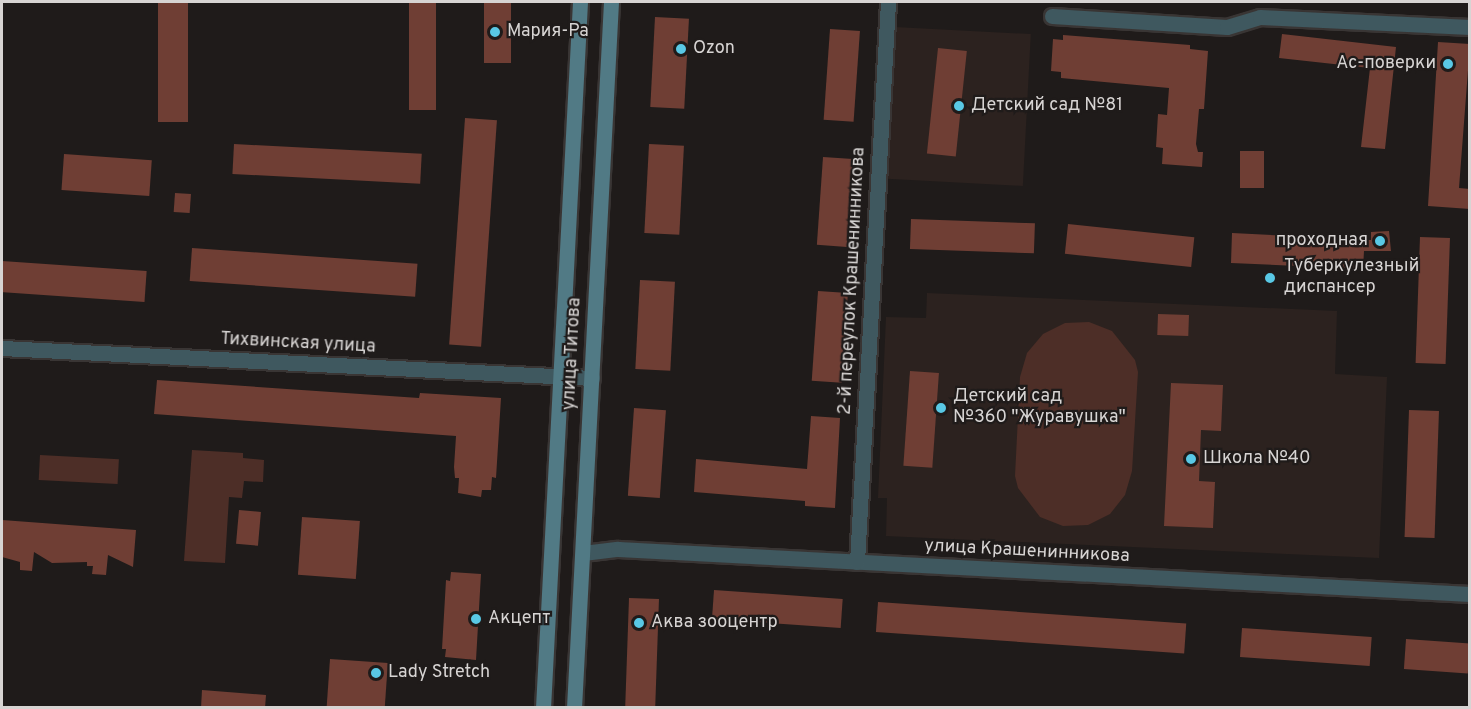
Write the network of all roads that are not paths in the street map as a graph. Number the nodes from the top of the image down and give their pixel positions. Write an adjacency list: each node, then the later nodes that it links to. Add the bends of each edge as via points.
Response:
1 (580, 2): 7 (main road, улица Титова)
2 (611, 2): 8 (main road, улица Титова)
3 (888, 2): 10 (street, 2-й переулок Крашенинникова)
4 (1052, 16): 5 (street, via 1227,27 1260,17)
5 (1470, 27)
6 (2, 348): 7 (street, Тихвинская улица)
7 (562, 377): 8 (street, Тихвинская улица); 12 (main road, улица Титова)
8 (592, 378): 9 (main road, улица Титова)
9 (583, 553): 10 (street, улица Крашенинникова, via 618,549); 13 (main road, улица Титова)
10 (857, 562): 11 (street, улица Крашенинникова)
11 (1470, 594)
12 (543, 708)
13 (574, 708)

